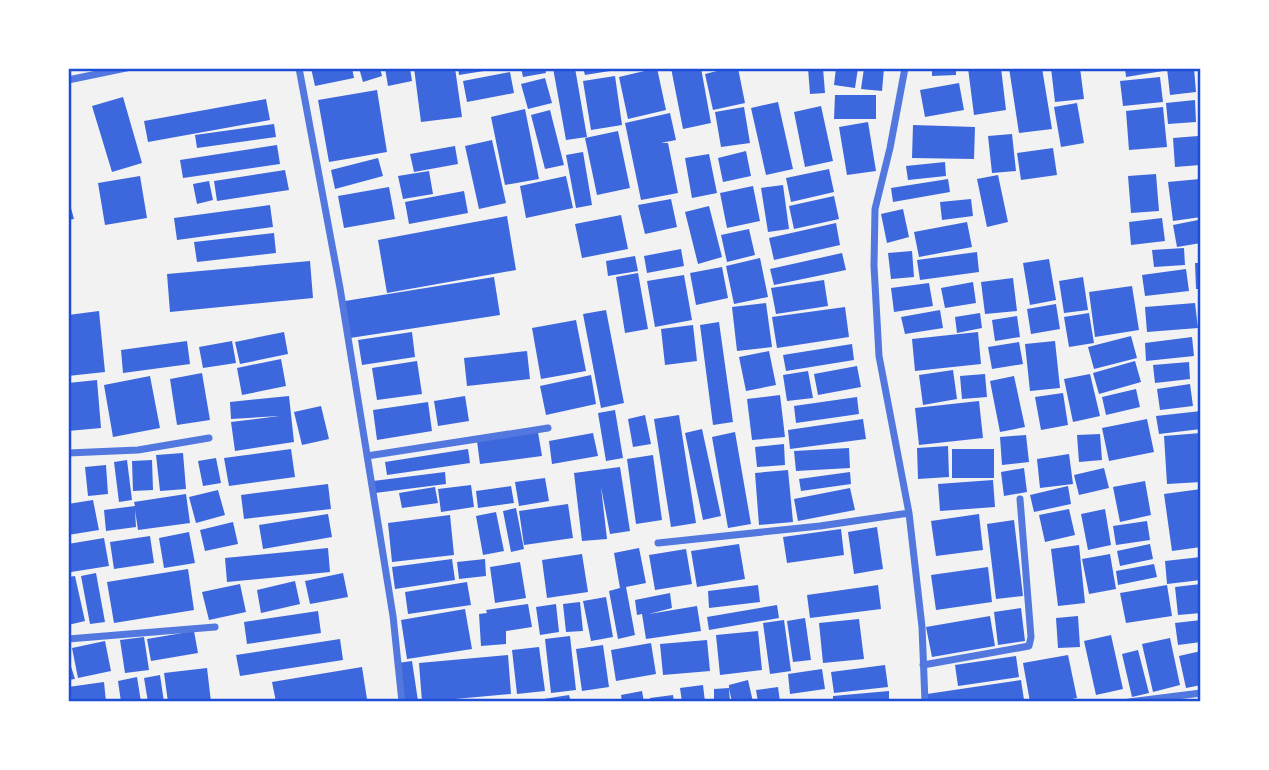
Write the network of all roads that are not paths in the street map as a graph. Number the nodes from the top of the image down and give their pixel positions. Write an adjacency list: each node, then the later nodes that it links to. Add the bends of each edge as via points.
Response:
1 (71, 68): 5 (street)
2 (125, 68): 5 (street)
3 (299, 68): 9 (street)
4 (905, 68): 11 (street, via 875,209 873,266 879,356)
5 (71, 79)
6 (548, 428): 9 (street)
7 (209, 438): 8 (street, via 138,450)
8 (68, 453)
9 (367, 456): 17 (street)
10 (1020, 499): 15 (street, via 1028,646)
11 (909, 513): 12 (street); 15 (street)
12 (659, 543)
13 (215, 627): 14 (street)
14 (68, 639)
15 (923, 665): 18 (street)
16 (1201, 692): 19 (street)
17 (402, 702)
18 (925, 702)
19 (1129, 702)

